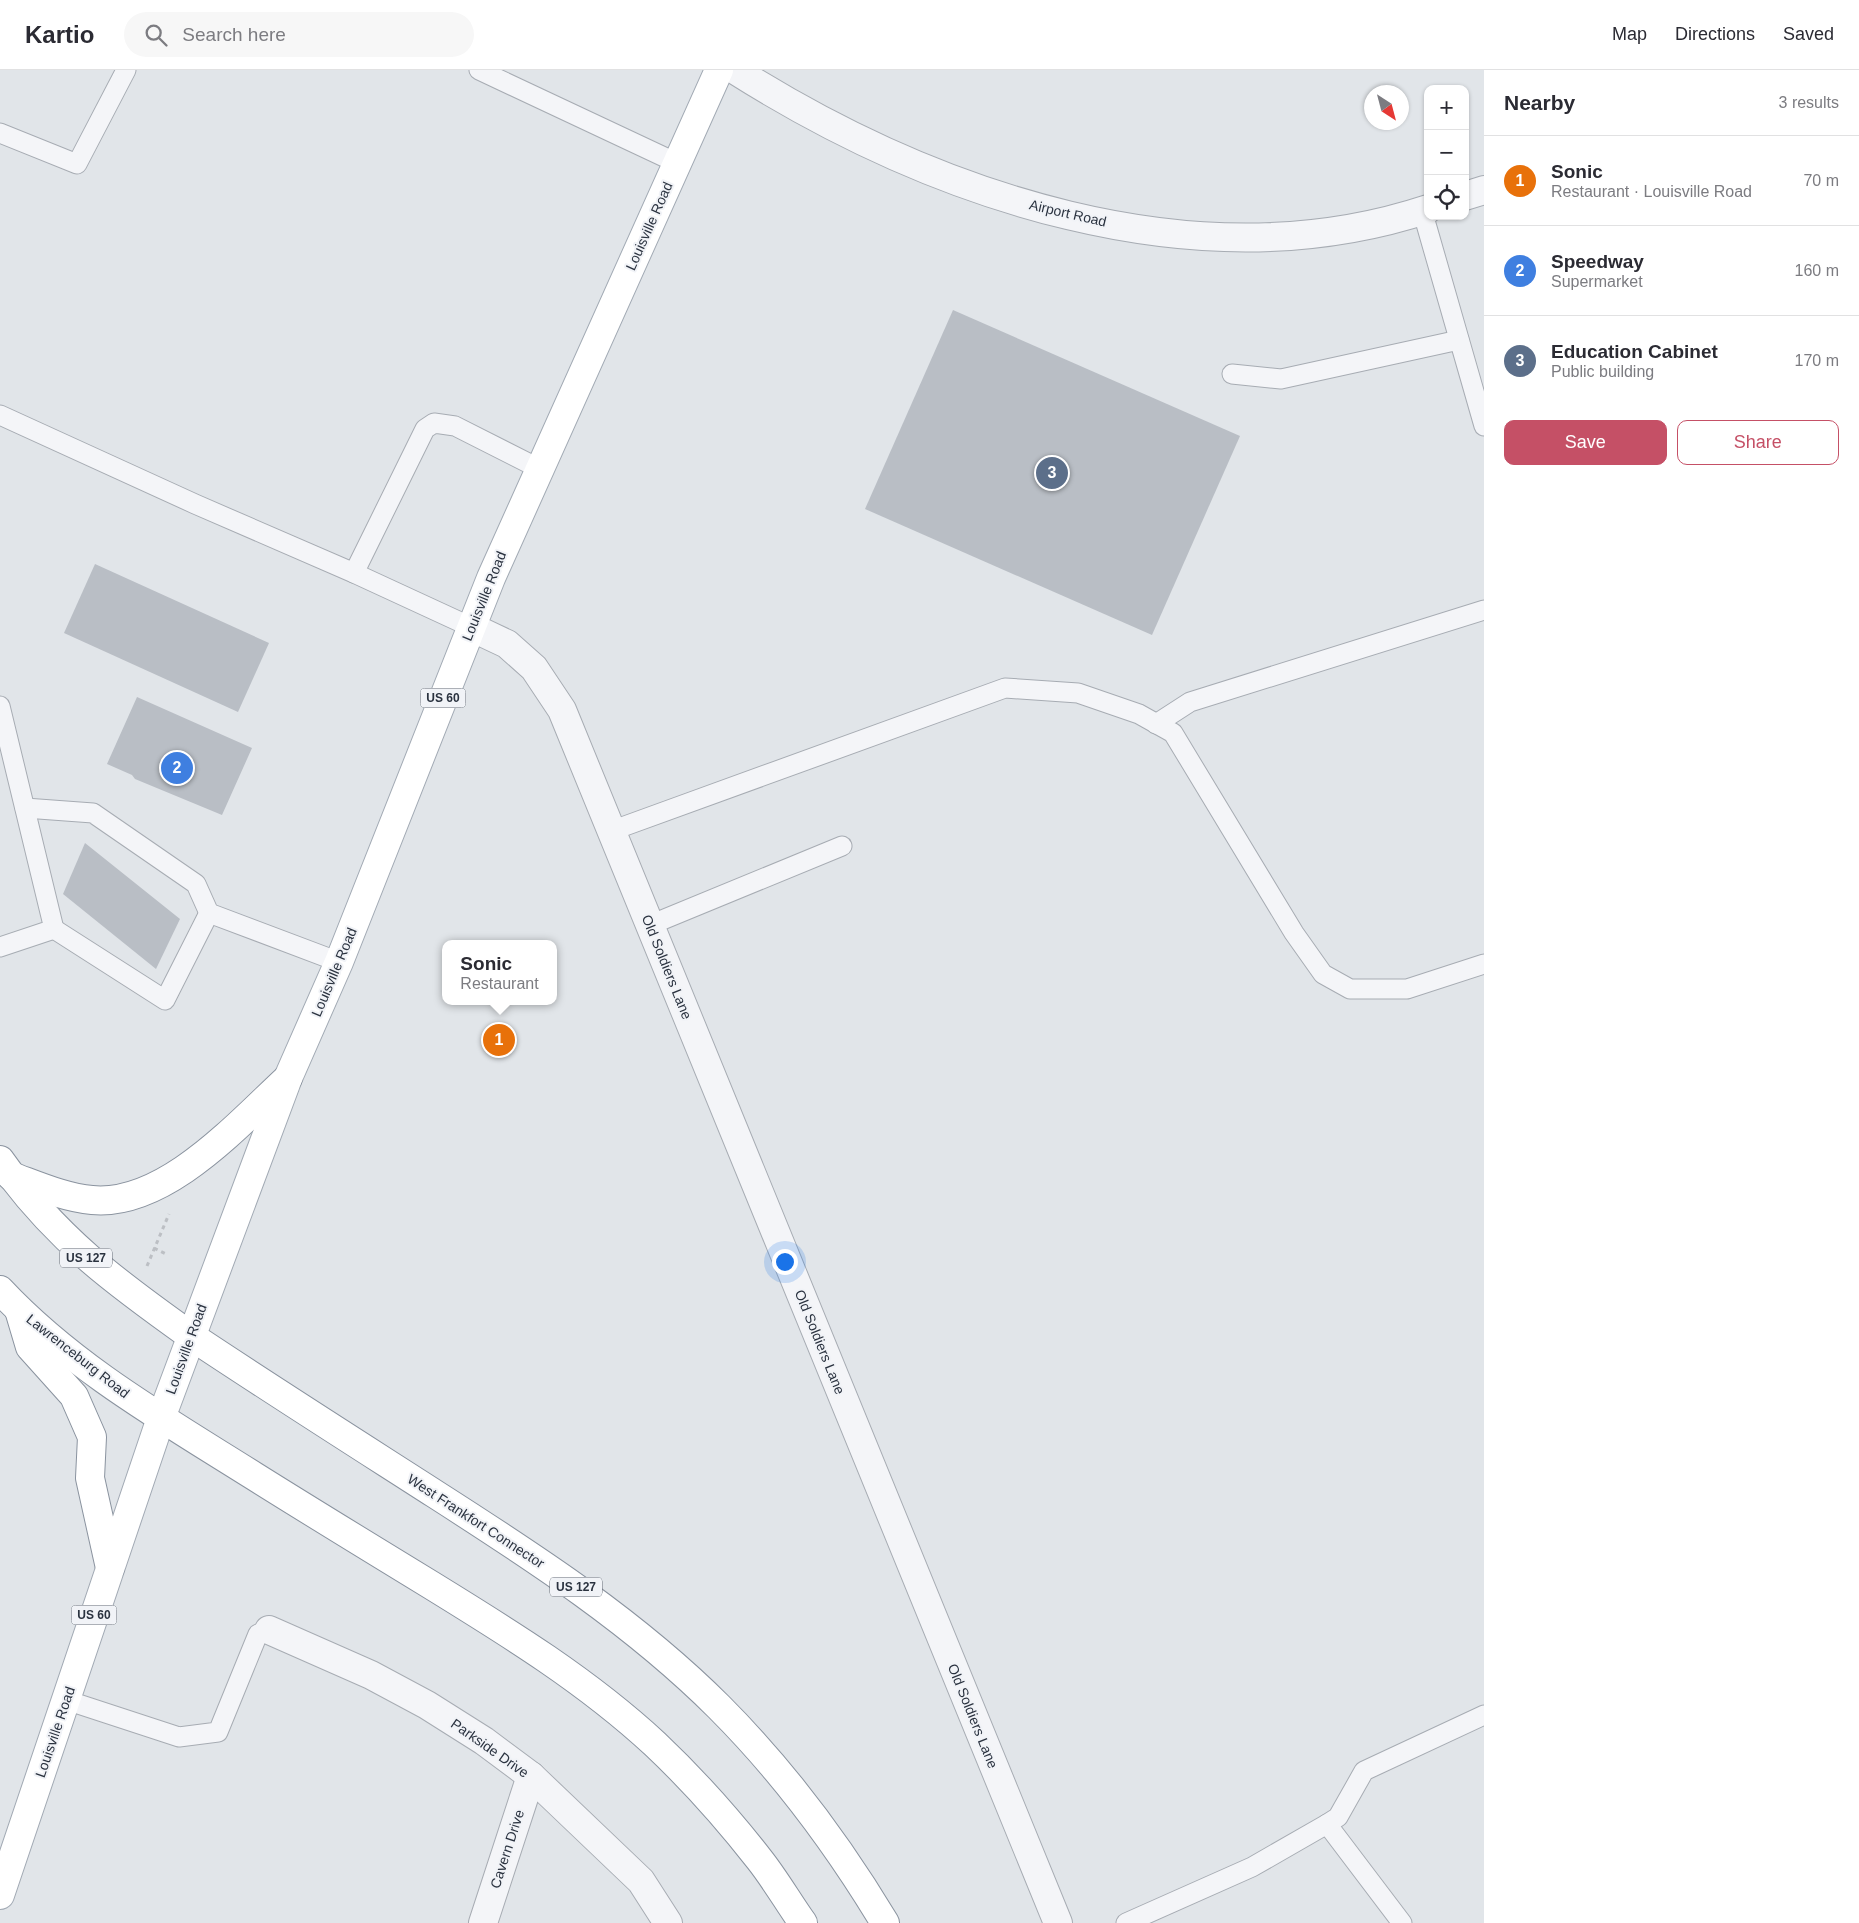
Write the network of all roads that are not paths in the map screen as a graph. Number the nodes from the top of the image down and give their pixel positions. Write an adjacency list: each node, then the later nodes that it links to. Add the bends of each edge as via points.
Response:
1 (126, 70): 5 (lane, via 77,164)
2 (480, 70): 6 (lane)
3 (719, 70): 6 (main road, Louisville Road / US 60)
4 (735, 70): 9 (street, Airport Road, via 800,110 874,147 963,184 1065,214 1179,234 1238,238 1360,225)
5 (0, 133)
6 (677, 163): 15 (main road, Louisville Road / US 60)
7 (1484, 190): 8 (street)
8 (1469, 195)
9 (1424, 210)
10 (1428, 220): 11 (lane)
11 (1459, 340): 12 (lane, via 1282,379); 14 (lane)
12 (1232, 374)
13 (0, 415): 16 (lane)
14 (1484, 426)
15 (540, 469): 16 (lane, via 455,426 434,423 426,429); 18 (main road, Louisville Road / US 60)
16 (354, 573): 18 (lane)
17 (1484, 610): 20 (lane, via 1190,702)
18 (471, 627): 22 (street, Old Soldiers Lane, via 507,644 534,668 562,710); 28 (main road, Louisville Road / US 60)
19 (0, 706): 21 (lane)
20 (1156, 724): 22 (lane, via 1139,714 1078,693 1006,688); 29 (lane, via 1173,733 1294,933 1323,974 1350,989 1407,989)
21 (25, 808): 24 (lane, via 92,813 196,884); 26 (lane)
22 (611, 831): 25 (street, Old Soldiers Lane)
23 (842, 846): 25 (lane)
24 (209, 914): 26 (lane, via 165,1000); 28 (lane)
25 (650, 925): 47 (street, Old Soldiers Lane)
26 (54, 929): 27 (lane)
27 (0, 946)
28 (339, 962): 30 (main road, Louisville Road / US 60)
29 (1484, 964)
30 (288, 1078): 31 (main road, via 221,1140 176,1175 129,1198 92,1200 49,1189); 34 (main road, Louisville Road / US 60)
31 (6, 1168): 34 (main road, US 127, via 55,1228 92,1262)
32 (0, 1290): 33 (main road, Lawrenceburg Road)
33 (19, 1310): 35 (main road, Lawrenceburg Road, via 82,1363); 36 (main road, via 30,1347 74,1396 92,1437 90,1478)
34 (191, 1336): 35 (main road, Louisville Road / US 60); 46 (main road, West Frankfort Connector / US 127, via 574,1585 657,1650 719,1707 786,1780 829,1835)
35 (160, 1418): 36 (main road, Louisville Road / US 60); 45 (main road, via 469,1608 596,1693 655,1744 710,1800 760,1861)
36 (110, 1568): 38 (main road, Louisville Road / US 60)
37 (269, 1630): 38 (lane, via 258,1634 218,1732 179,1737); 40 (street, Parkside Drive, via 330,1655 427,1705)
38 (66, 1700): 42 (main road, Louisville Road / US 60)
39 (1484, 1715): 41 (lane, via 1364,1771 1338,1817)
40 (531, 1776): 43 (street, Cavern Drive); 44 (street, Parkside Drive, via 641,1881)
41 (1326, 1824): 48 (lane, via 1252,1867); 49 (lane)
42 (0, 1895)
43 (483, 1923)
44 (668, 1923)
45 (803, 1923)
46 (884, 1923)
47 (1058, 1923)
48 (1126, 1923)
49 (1402, 1923)

